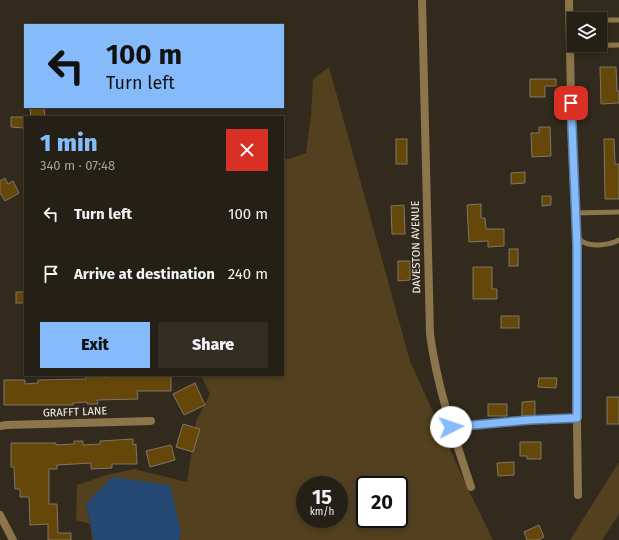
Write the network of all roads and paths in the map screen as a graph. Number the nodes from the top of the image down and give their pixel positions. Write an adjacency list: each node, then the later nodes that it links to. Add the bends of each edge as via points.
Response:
1 (422, 0): 16 (street, DAVESTON AVENUE, via 430,334 433,362)
2 (569, 0): 3 (street)
3 (569, 12)
4 (607, 20): 5 (lane)
5 (619, 20)
6 (607, 45): 7 (lane)
7 (619, 45)
8 (570, 52): 10 (street)
9 (619, 212): 10 (lane)
10 (575, 213): 11 (street)
11 (576, 234): 12 (lane, via 584,242 600,245 613,244); 13 (street)
12 (619, 240)
13 (577, 418): 16 (lane); 18 (street)
14 (151, 420): 15 (street, GRAFFT LANE)
15 (0, 426)
16 (451, 427): 17 (street, DAVESTON AVENUE)
17 (471, 487)
18 (578, 495)
19 (0, 515): 20 (street)
20 (13, 540)

